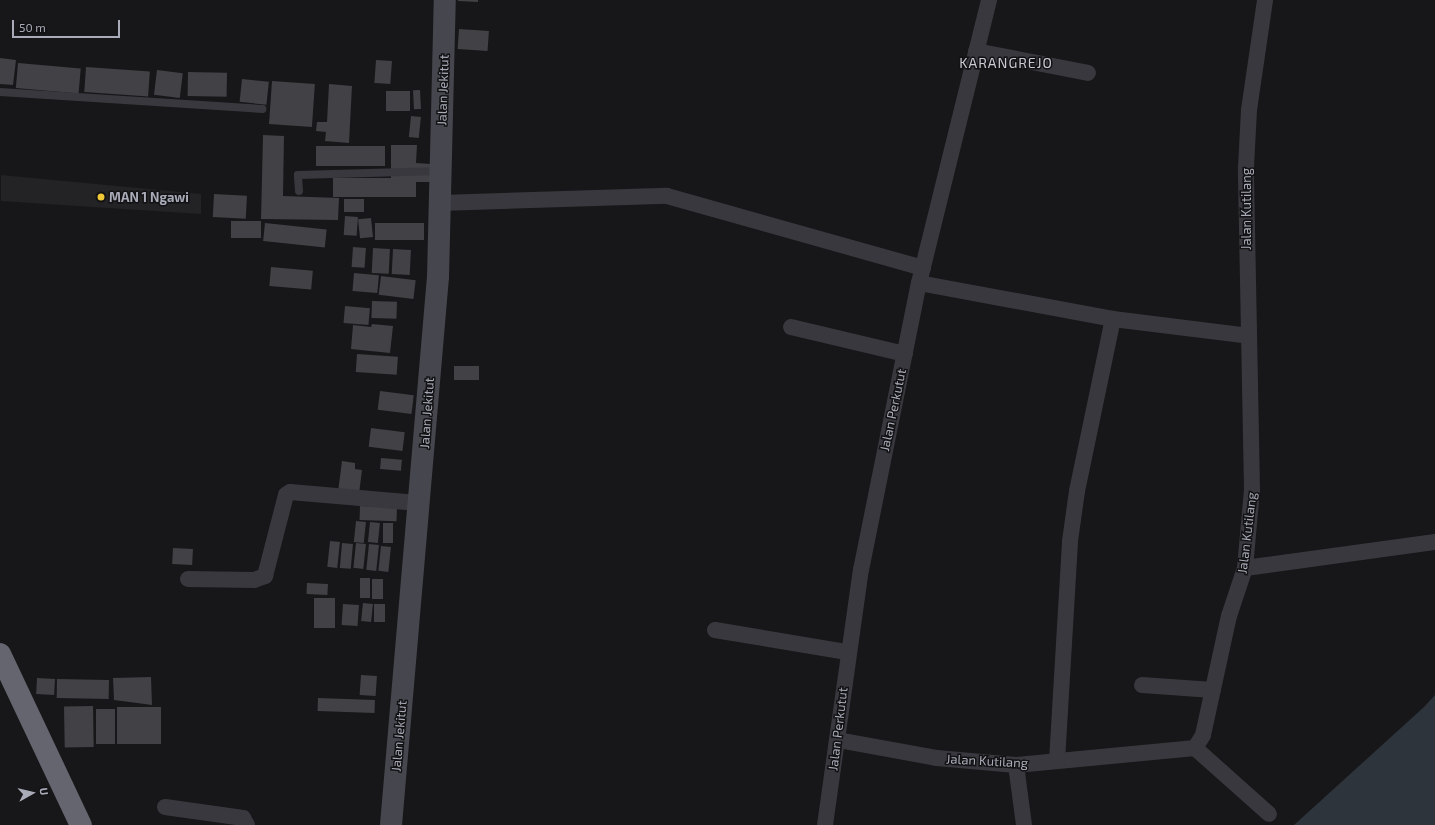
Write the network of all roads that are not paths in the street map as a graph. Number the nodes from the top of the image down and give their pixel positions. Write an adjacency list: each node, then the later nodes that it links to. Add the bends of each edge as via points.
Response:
1 (445, 0): 8 (street, Jalan Jekitut)
2 (989, 0): 4 (street, Jalan Perkutut)
3 (1265, 0): 14 (street, Jalan Kutilang, via 1250,103 1246,167)
4 (976, 52): 5 (street); 11 (street, Jalan Perkutut)
5 (1088, 73)
6 (0, 92): 7 (lane)
7 (262, 109)
8 (441, 171): 9 (lane, via 298,175); 10 (street, Jalan Jekitut)
9 (299, 191)
10 (440, 203): 11 (street, via 667,196); 16 (street, Jalan Jekitut, via 438,277)
11 (921, 275): 12 (street); 15 (street, Jalan Perkutut)
12 (1113, 319): 14 (street); 27 (street, via 1071,534)
13 (791, 327): 15 (street)
14 (1249, 336): 18 (street, Jalan Kutilang, via 1254,457)
15 (905, 354): 21 (street, Jalan Perkutut)
16 (418, 503): 19 (street, via 290,492 286,495 265,576 254,580); 33 (street, Jalan Jekitut)
17 (1435, 542): 18 (street)
18 (1245, 568): 24 (street, Jalan Kutilang, via 1229,616)
19 (188, 579)
20 (715, 630): 21 (street)
21 (847, 652): 25 (street, Jalan Perkutut)
22 (0, 654): 31 (highway)
23 (1142, 685): 24 (street)
24 (1213, 690): 26 (street, Jalan Kutilang, via 1203,735)
25 (838, 740): 28 (street, Jalan Kutilang, via 937,758); 34 (street, Jalan Perkutut)
26 (1195, 748): 27 (street, Jalan Kutilang); 30 (street)
27 (1057, 761): 28 (street, Jalan Kutilang)
28 (1016, 764): 35 (street)
29 (165, 807): 32 (street, via 243,818)
30 (1269, 814)
31 (81, 825)
32 (247, 825)
33 (391, 825)
34 (825, 825)
35 (1024, 825)

